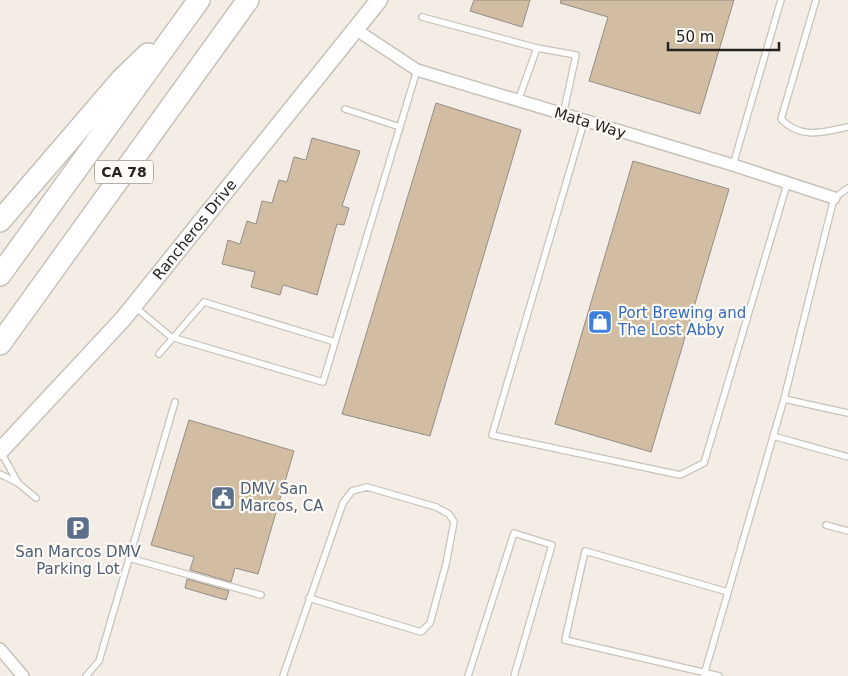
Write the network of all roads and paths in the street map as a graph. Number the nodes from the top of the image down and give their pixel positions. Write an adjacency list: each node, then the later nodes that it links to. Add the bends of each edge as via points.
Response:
1 (199, 0): 7 (highway, CA 78)
2 (248, 0): 26 (highway, CA 78)
3 (378, 0): 8 (main road, Rancheros Drive)
4 (781, 0): 17 (lane)
5 (816, 0): 16 (lane, via 781,119 790,129 811,133)
6 (422, 17): 9 (lane)
7 (184, 20): 21 (highway, via 121,80); 22 (highway, CA 78)
8 (355, 29): 10 (street, Mata Way); 23 (main road, Rancheros Drive)
9 (537, 48): 11 (lane); 13 (lane, via 576,55)
10 (417, 70): 11 (street, Mata Way); 15 (lane)
11 (518, 102): 13 (street, Mata Way)
12 (345, 109): 15 (lane)
13 (563, 115): 14 (street, Mata Way)
14 (584, 122): 17 (street, Mata Way); 18 (lane, via 492,435 680,475 704,463)
15 (400, 127): 25 (lane)
16 (848, 127)
17 (733, 165): 18 (street, Mata Way)
18 (787, 184): 20 (street, Mata Way)
19 (848, 188): 20 (lane)
20 (834, 198): 28 (lane)
21 (0, 220)
22 (0, 275)
23 (134, 306): 24 (lane); 32 (main road, Rancheros Drive)
24 (171, 337): 25 (lane, via 204,302); 25 (lane, via 323,382); 27 (lane)
25 (335, 342)
26 (0, 344)
27 (159, 354)
28 (784, 399): 30 (lane); 31 (lane)
29 (175, 402): 39 (lane)
30 (848, 413)
31 (773, 436): 33 (lane); 40 (lane)
32 (0, 451): 35 (lane)
33 (848, 457)
34 (0, 474): 35 (lane)
35 (18, 483): 36 (lane)
36 (36, 498)
37 (826, 525): 38 (lane)
38 (848, 531)
39 (130, 558): 41 (lane); 46 (lane, via 99,662)
40 (728, 592): 44 (lane); 44 (lane, via 585,551 565,640)
41 (261, 595)
42 (310, 598): 42 (lane, via 344,503 352,491 367,487 436,507 449,514 454,522 430,623 421,632); 47 (lane)
43 (0, 650): 45 (street)
44 (704, 675): 50 (lane)
45 (23, 676)
46 (86, 676)
47 (283, 676)
48 (468, 676): 49 (lane, via 514,533 552,545)
49 (514, 676)
50 (719, 676)

